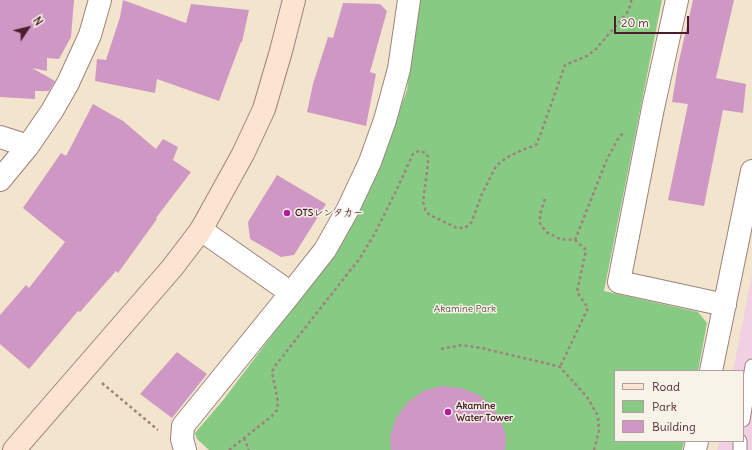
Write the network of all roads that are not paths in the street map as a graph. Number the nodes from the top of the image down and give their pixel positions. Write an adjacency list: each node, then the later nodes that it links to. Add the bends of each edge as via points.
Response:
1 (100, 0): 6 (street, via 90,35 68,83)
2 (294, 0): 9 (street, via 264,109 243,154)
3 (409, 0): 10 (street, via 399,69 370,162 325,250)
4 (677, 0): 11 (street, via 618,282)
5 (0, 137): 6 (street)
6 (28, 146): 8 (street)
7 (752, 171): 11 (street)
8 (0, 180)
9 (201, 230): 10 (street); 15 (street, via 172,268)
10 (292, 293): 16 (street, via 183,426 182,439)
11 (725, 305): 13 (street)
12 (752, 366): 14 (lane)
13 (711, 370)
14 (744, 414)
15 (14, 450)
16 (185, 450)

